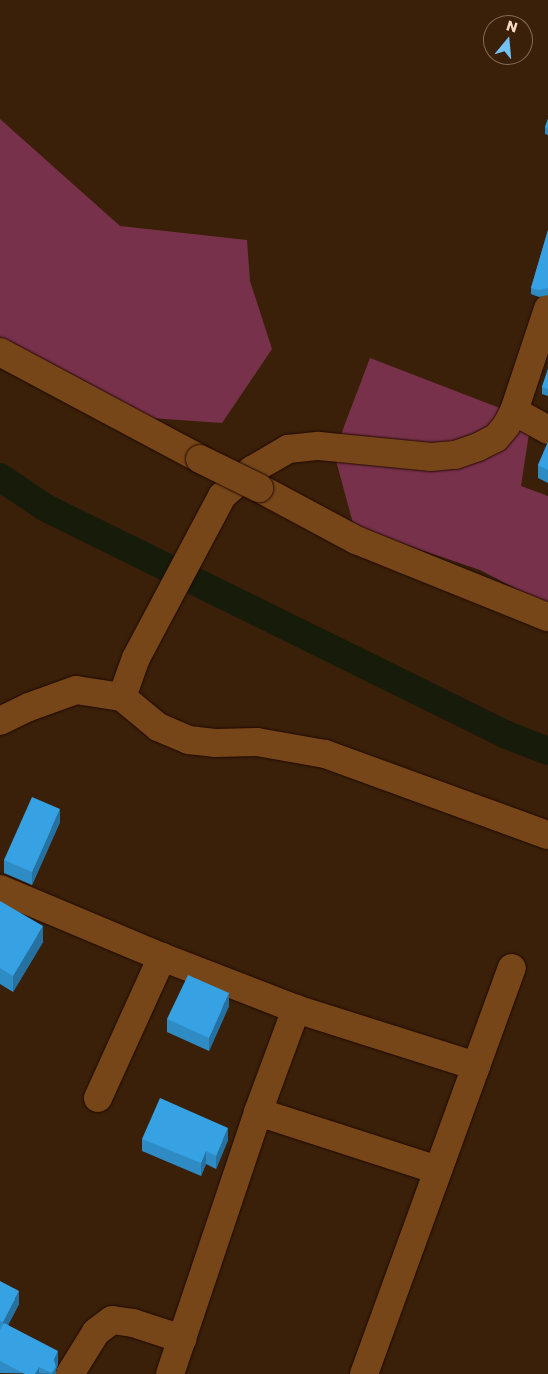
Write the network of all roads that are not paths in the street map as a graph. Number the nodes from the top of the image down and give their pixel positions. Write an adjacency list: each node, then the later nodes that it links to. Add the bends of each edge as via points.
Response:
1 (548, 309): 3 (street)
2 (0, 352): 5 (street, bridge, via 356,540)
3 (514, 411): 4 (street); 6 (street, via 496,438 455,455 431,457 319,446 288,449 252,470 216,504 136,658)
4 (548, 430)
5 (548, 617)
6 (122, 697): 7 (street, via 76,690); 8 (street, via 158,727 188,740 257,742 326,754)
7 (0, 721)
8 (548, 835)
9 (0, 889): 10 (street)
10 (162, 957): 12 (street); 14 (street)
11 (512, 968): 13 (street)
12 (296, 1010): 13 (street); 15 (street)
13 (476, 1066): 16 (street)
14 (98, 1098)
15 (258, 1112): 16 (street); 17 (street)
16 (438, 1170): 20 (street)
17 (182, 1339): 18 (street, via 133,1323 112,1320 96,1332); 19 (street)
18 (70, 1374)
19 (170, 1374)
20 (364, 1374)

